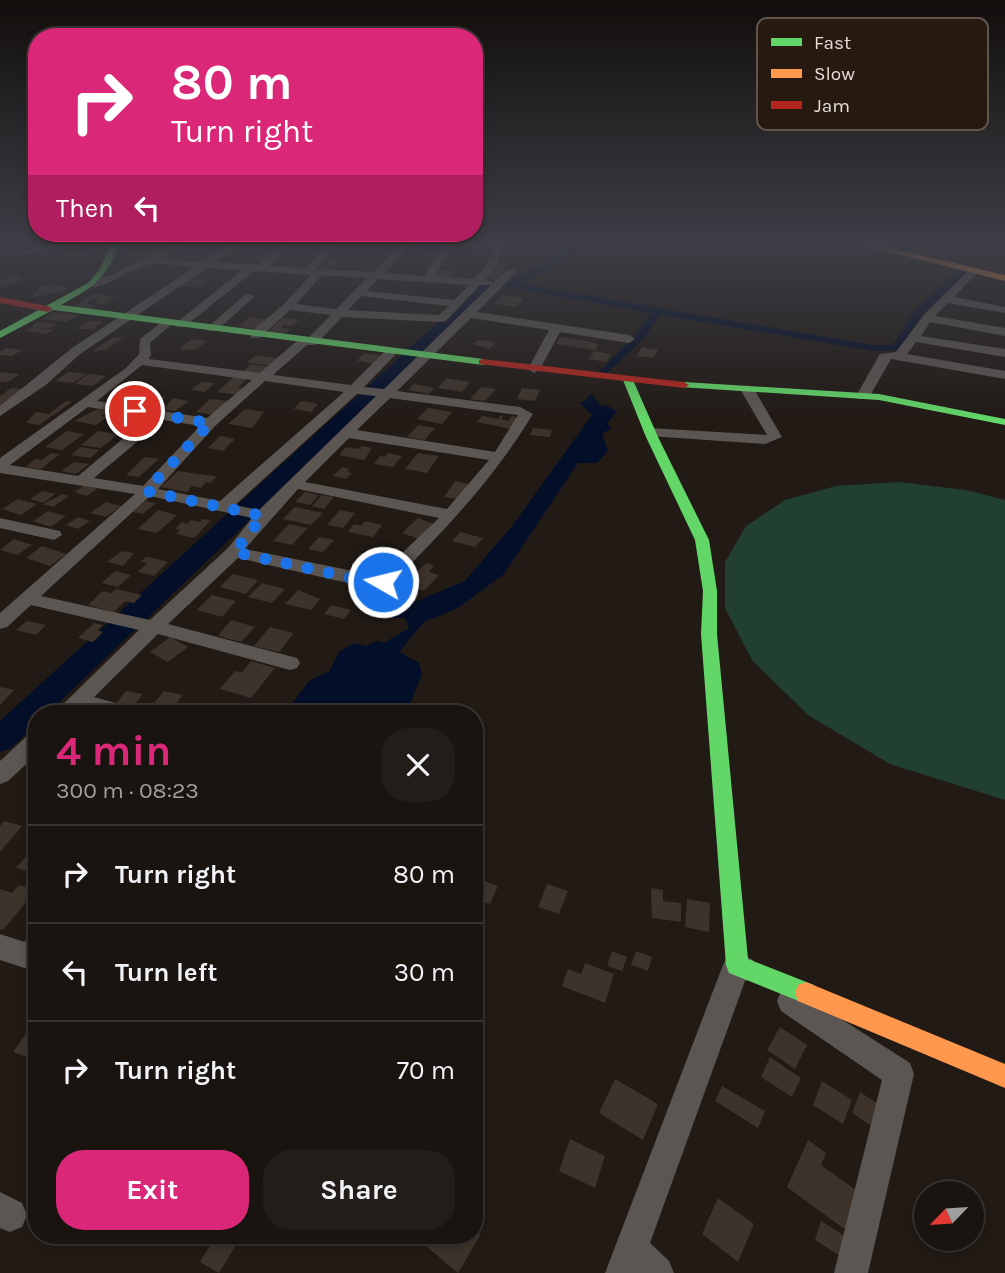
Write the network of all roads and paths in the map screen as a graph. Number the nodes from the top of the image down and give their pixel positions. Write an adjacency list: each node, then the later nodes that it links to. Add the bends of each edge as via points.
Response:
1 (9, 301): 14 (street)
2 (62, 301): 14 (street)
3 (149, 301): 18 (street)
4 (208, 301): 20 (street)
5 (244, 301): 22 (street)
6 (291, 301): 13 (street)
7 (351, 301): 17 (street)
8 (417, 301): 15 (street)
9 (466, 301): 15 (street)
10 (472, 301): 15 (street)
11 (943, 301): 19 (street)
12 (958, 301): 16 (street)
13 (288, 306): 17 (street); 24 (street)
14 (50, 308): 18 (street); 25 (street)
15 (462, 308): 17 (street, via 437,320); 21 (street); 31 (street)
16 (1005, 310)
17 (339, 313): 28 (street)
18 (124, 318): 20 (street); 43 (street)
19 (927, 318): 23 (street); 26 (street)
20 (174, 324): 22 (street); 33 (street, via 144,342 145,355)
21 (557, 326): 27 (street); 34 (street)
22 (212, 329): 24 (street)
23 (1005, 332)
24 (255, 334): 28 (street)
25 (0, 335)
26 (912, 338): 30 (street); 32 (street)
27 (629, 339)
28 (308, 342): 29 (street); 36 (street)
29 (391, 352): 31 (street); 38 (street)
30 (1005, 353)
31 (425, 356): 34 (street); 40 (street)
32 (900, 356): 35 (street); 41 (street, via 884,357)
33 (138, 361): 36 (street); 42 (street)
34 (534, 369): 37 (street)
35 (1005, 375)
36 (267, 376): 38 (street); 46 (street)
37 (628, 380): 39 (street); 47 (street)
38 (355, 388): 40 (street); 54 (street)
39 (747, 389): 41 (street); 47 (street, via 775,437)
40 (387, 393): 48 (street); 49 (street, via 526,414)
41 (863, 396): 45 (street)
42 (85, 403): 44 (street); 50 (street)
43 (0, 412)
44 (160, 415): 46 (street); 51 (street)
45 (1005, 422)
46 (210, 423): 53 (street)
47 (650, 432): 69 (street, via 702,540 710,591 709,634)
48 (346, 433): 49 (street); 52 (street)
49 (499, 457): 55 (street)
50 (0, 466): 51 (street)
51 (81, 481): 53 (street)
52 (294, 484): 55 (street); 56 (street)
53 (146, 491): 54 (street); 60 (street)
54 (223, 507): 56 (street)
55 (451, 515): 59 (street, via 383,582)
56 (263, 516): 59 (street)
57 (0, 523): 58 (street)
58 (54, 535)
59 (234, 552): 62 (street)
60 (25, 598): 61 (street); 62 (street)
61 (0, 623)
62 (154, 627): 63 (street); 64 (street)
63 (290, 663)
64 (73, 705)
65 (28, 749): 66 (street)
66 (0, 775)
67 (0, 947): 68 (street)
68 (28, 956)
69 (737, 964): 70 (street); 71 (street); 73 (street, via 899,1073)
70 (1005, 1076)
71 (627, 1261): 72 (street)
72 (657, 1273)
73 (850, 1273)

